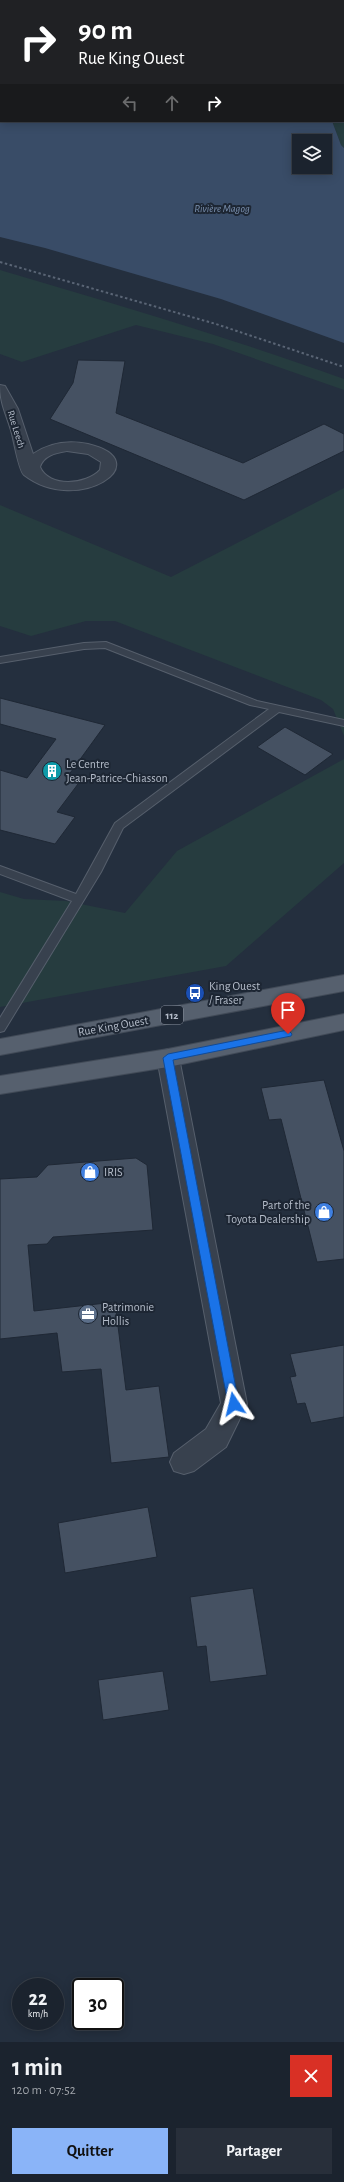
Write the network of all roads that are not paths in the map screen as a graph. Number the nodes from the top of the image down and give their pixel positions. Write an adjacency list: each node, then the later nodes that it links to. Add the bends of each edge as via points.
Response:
1 (0, 389): 2 (street, Rue Leech, via 16,420)
2 (30, 472)
3 (0, 660): 4 (lane, via 84,646 106,645 254,703)
4 (276, 709): 5 (lane); 7 (lane, via 119,826)
5 (344, 723)
6 (0, 870): 7 (lane)
7 (78, 899): 10 (lane)
8 (344, 983): 11 (main road, Rue King Ouest / 112)
9 (344, 1022): 12 (main road)
10 (0, 1028)
11 (0, 1047)
12 (168, 1058): 13 (main road); 14 (street, via 234,1404 216,1438)
13 (0, 1085)
14 (184, 1462)

